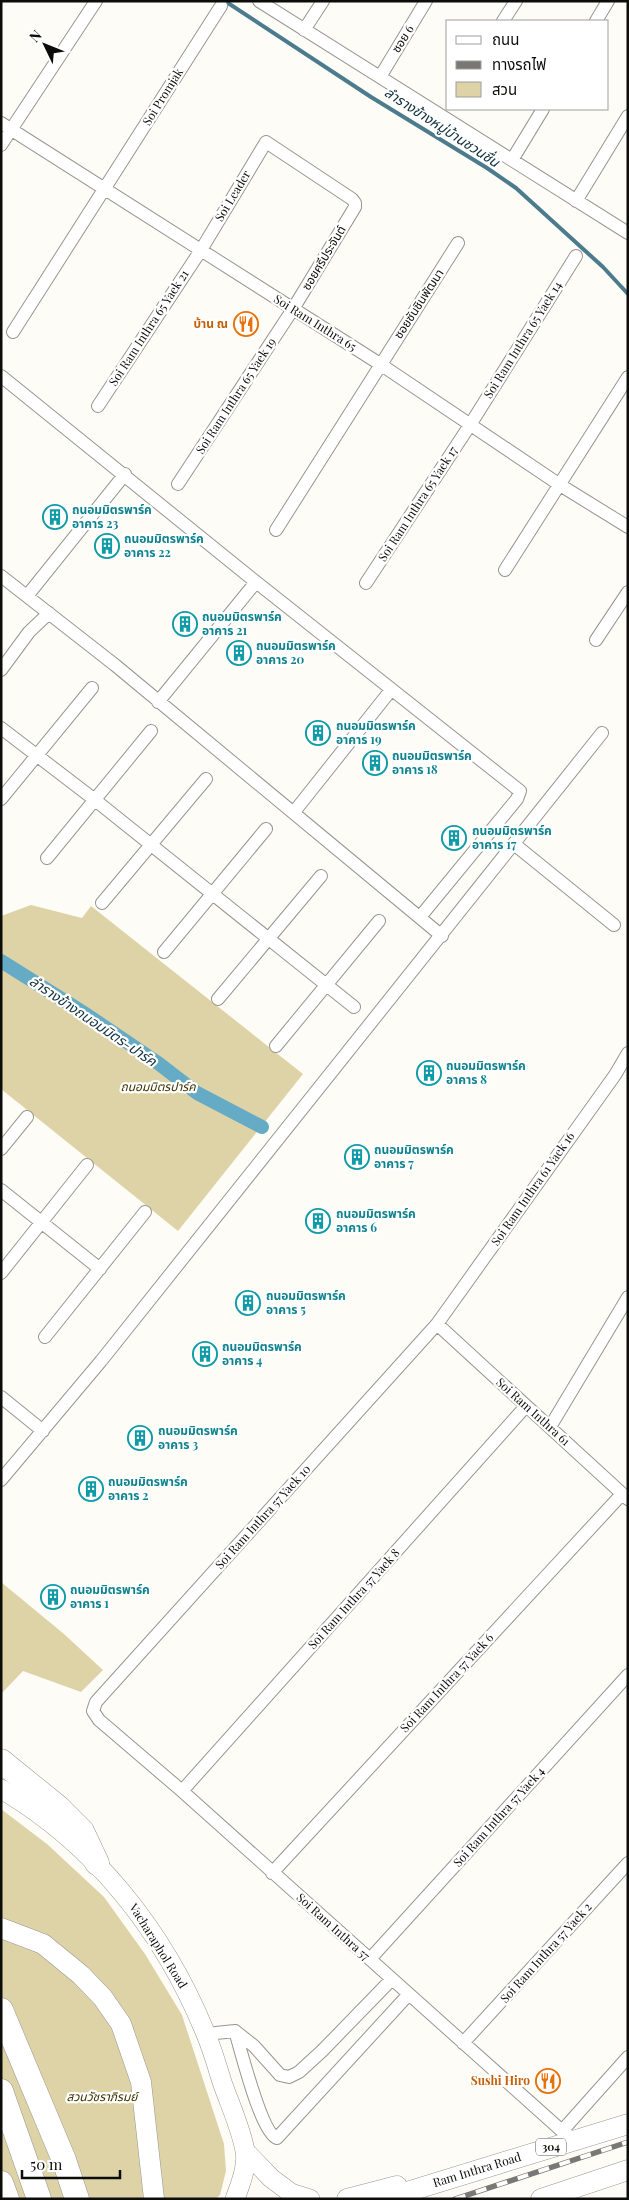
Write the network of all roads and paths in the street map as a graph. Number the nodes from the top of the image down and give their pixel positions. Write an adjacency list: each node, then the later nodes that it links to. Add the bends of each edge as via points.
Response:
1 (96, 1): 15 (street)
2 (259, 1): 10 (street)
3 (323, 1): 10 (street)
4 (426, 1): 11 (street, ซอย 6)
5 (516, 1): 8 (street)
6 (608, 1): 9 (street)
7 (221, 6): 18 (street, Soi Promjak)
8 (504, 20)
9 (597, 20)
10 (304, 30): 11 (street)
11 (380, 77): 13 (street)
12 (542, 110): 17 (street)
13 (447, 113): 17 (street)
14 (628, 116): 19 (street)
15 (6, 126): 16 (street); 18 (street, Soi Ram Inthra 65)
16 (1, 145)
17 (512, 160): 19 (street)
18 (105, 189): 23 (street, Soi Ram Inthra 65); 26 (street, Soi Promjak)
19 (576, 201): 21 (street)
20 (355, 207): 23 (street, Soi Leader, via 352,199 266,142); 25 (street, ซอยศรีประจันต์)
21 (628, 234)
22 (458, 244): 27 (street, ซอยซันชินพัฒนา)
23 (201, 250): 25 (street, Soi Ram Inthra 65); 30 (street, Soi Ram Inthra 65 Yaek 21)
24 (576, 256): 31 (street, Soi Ram Inthra 65 Yaek 14)
25 (293, 309): 27 (street, Soi Ram Inthra 65); 33 (street, Soi Ram Inthra 65 Yaek 19)
26 (13, 332)
27 (380, 364): 31 (street, Soi Ram Inthra 65); 36 (street, ซอยซันชินพัฒนา)
28 (1, 376): 32 (street)
29 (628, 378): 34 (street)
30 (98, 406)
31 (470, 425): 34 (street, Soi Ram Inthra 65); 40 (street, Soi Ram Inthra 65 Yaek 17)
32 (125, 474): 39 (street); 42 (street)
33 (178, 484)
34 (560, 485): 35 (street, Soi Ram Inthra 65); 37 (street)
35 (628, 527)
36 (276, 530)
37 (506, 570)
38 (1, 576): 42 (street)
39 (256, 582): 47 (street); 48 (street)
40 (366, 583)
41 (628, 592): 44 (street)
42 (27, 596): 43 (street)
43 (49, 613): 45 (street, via 29,632); 48 (street)
44 (596, 640)
45 (1, 670)
46 (92, 688): 52 (street)
47 (391, 690): 56 (street); 64 (street, via 520,791 517,800)
48 (158, 702): 56 (street)
49 (1, 728): 52 (street)
50 (151, 731): 55 (street)
51 (602, 733): 59 (street)
52 (38, 755): 54 (street); 55 (street)
53 (206, 779): 58 (street)
54 (1, 799)
55 (95, 800): 58 (street); 60 (street)
56 (294, 812): 64 (street)
57 (266, 829): 62 (street)
58 (151, 844): 62 (street); 63 (street)
59 (514, 844): 66 (street); 67 (street)
60 (47, 858)
61 (321, 876): 68 (street)
62 (212, 894): 68 (street); 69 (street)
63 (102, 903)
64 (420, 917): 67 (street)
65 (379, 921): 70 (street)
66 (614, 924)
67 (442, 936): 89 (street, via 102,1361)
68 (268, 938): 70 (street); 71 (street)
69 (164, 952)
70 (326, 985): 72 (street); 73 (street)
71 (218, 999)
72 (354, 1007)
73 (276, 1046)
74 (628, 1053): 84 (street, Soi Ram Inthra 61 Yaek 16)
75 (27, 1117): 76 (street)
76 (1, 1149)
77 (87, 1165): 80 (street)
78 (1, 1190): 80 (street)
79 (145, 1212): 81 (street)
80 (42, 1222): 81 (street); 82 (street)
81 (100, 1269): 85 (street)
82 (1, 1273)
83 (628, 1297): 88 (street)
84 (437, 1324): 87 (street, Soi Ram Inthra 61); 93 (street, Soi Ram Inthra 57 Yaek 10, via 96,1702)
85 (45, 1338)
86 (1, 1397): 89 (street)
87 (526, 1406): 88 (street, Soi Ram Inthra 61); 96 (street, Soi Ram Inthra 57 Yaek 8)
88 (550, 1428): 91 (street, Soi Ram Inthra 61)
89 (42, 1431): 90 (street)
90 (1, 1480)
91 (625, 1496): 99 (street, Soi Ram Inthra 57 Yaek 6)
92 (628, 1675): 101 (street, Soi Ram Inthra 57 Yaek 4)
93 (93, 1711): 96 (street, Soi Ram Inthra 57, via 99,1720)
94 (1, 1761): 97 (highway, via 82,1831)
95 (1, 1789): 97 (main road, Vacharaphol Road, via 30,1806)
96 (182, 1791): 99 (street, Soi Ram Inthra 57)
97 (97, 1863): 106 (main road, Vacharaphol Road, via 134,1905 158,1942 182,1982)
98 (628, 1863): 107 (street, Soi Ram Inthra 57 Yaek 2)
99 (272, 1872): 101 (street, Soi Ram Inthra 57)
100 (1, 1928): 119 (main road, via 43,1944 81,1975 121,2024 141,2082)
101 (370, 1959): 102 (street, Soi Ram Inthra 57)
102 (392, 1979): 103 (street, Soi Ram Inthra 57); 105 (street, via 322,2051 299,2072 289,2076 280,2075 254,2046)
103 (410, 1994): 105 (street, via 277,2138 263,2119); 107 (street, Soi Ram Inthra 57)
104 (1, 2010): 118 (highway)
105 (235, 2031): 106 (street)
106 (206, 2034): 112 (main road, Vacharaphol Road)
107 (463, 2043): 111 (street, Soi Ram Inthra 57)
108 (628, 2057): 111 (street)
109 (1, 2091): 117 (highway)
110 (628, 2124): 111 (main road, Ram Inthra Road / 304)
111 (568, 2136): 113 (main road, Ram Inthra Road / 304)
112 (246, 2152): 120 (main road, Vacharaphol Road); 121 (main road, Vacharaphol Road, via 291,2193)
113 (475, 2170): 122 (main road, via 393,2186); 123 (main road, Ram Inthra Road / 304)
114 (628, 2170): 124 (main road)
115 (1, 2183): 116 (highway)
116 (7, 2199)
117 (39, 2199)
118 (77, 2199)
119 (154, 2199)
120 (235, 2199)
121 (310, 2199)
122 (347, 2199)
123 (384, 2199)
124 (541, 2199)

